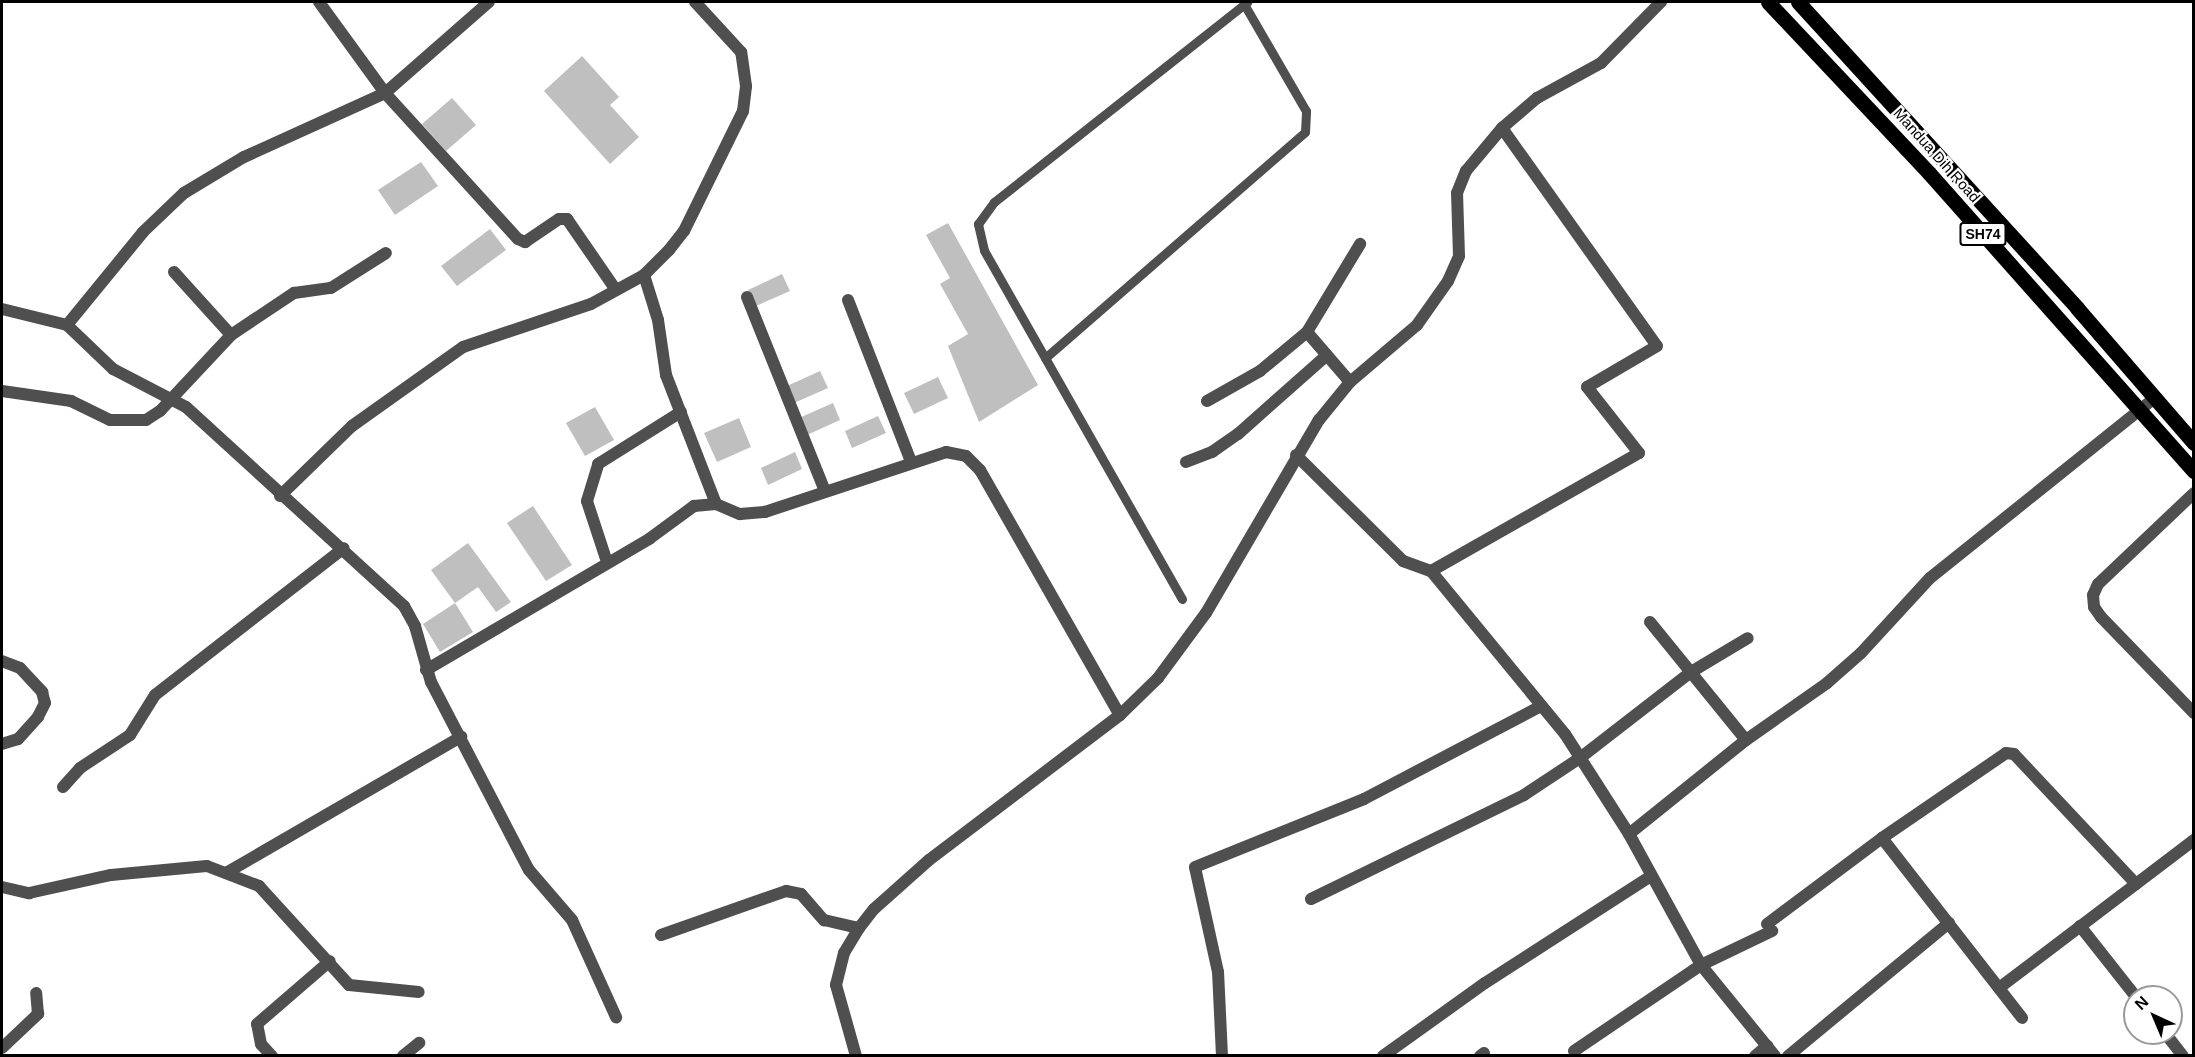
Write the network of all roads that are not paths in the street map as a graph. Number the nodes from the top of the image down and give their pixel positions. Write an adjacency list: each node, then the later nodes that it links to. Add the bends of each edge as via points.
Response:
1 (319, 2): 8 (street)
2 (489, 2): 8 (street)
3 (695, 2): 13 (street, via 741,52 746,86 743,111 684,231)
4 (1661, 2): 9 (street, via 1601,63 1537,98)
5 (1768, 2): 28 (main road, Mandua Dih Road / SH74, via 1873,111)
6 (1798, 2): 26 (main road, Mandua Dih Road / SH74)
7 (1246, 3): 22 (lane, via 1306,111 1305,132); 22 (lane, via 983,214 978,224 984,250)
8 (385, 93): 14 (street, via 518,239 525,242 559,219 567,219); 18 (street, via 244,157 184,193 143,232)
9 (1502, 128): 23 (street, via 1459,180 1458,256 1448,280 1417,326); 41 (street, via 1657,346 1587,387 1639,453)
10 (1360, 244): 19 (street)
11 (386, 253): 20 (street, via 331,288 294,293)
12 (174, 272): 20 (street)
13 (644, 275): 14 (street); 29 (street, via 658,320 666,375)
14 (616, 290): 37 (street, via 591,304 463,347 352,426)
15 (747, 297): 35 (street)
16 (848, 300): 32 (street)
17 (2, 309): 18 (street)
18 (68, 325): 25 (street, via 113,369)
19 (1307, 332): 21 (street); 27 (street, via 1260,371)
20 (231, 335): 25 (street)
21 (1326, 356): 23 (street); 33 (street, via 1238,434 1212,452)
22 (1045, 358): 42 (lane)
23 (1350, 382): 31 (street)
24 (2, 391): 25 (street, via 71,401 100,418 119,422 154,416)
25 (171, 398): 37 (street, via 191,411)
26 (2155, 398): 28 (street); 30 (main road, Mandua Dih Road / SH74)
27 (1207, 401)
28 (2140, 410): 34 (main road, Mandua Dih Road / SH74); 52 (street, via 1930,578 1861,653 1827,683)
29 (681, 412): 38 (street); 40 (street, via 598,464 587,501)
30 (2193, 443)
31 (1296, 455): 41 (street, via 1403,561); 50 (street, via 1206,613 1158,678)
32 (911, 462): 35 (street); 50 (street, via 946,452 974,461)
33 (1186, 462)
34 (2193, 471)
35 (825, 491): 38 (street, via 751,514)
36 (2193, 493): 49 (street, via 2098,584 2093,595 2094,607 2101,617)
37 (280, 496): 39 (street)
38 (716, 504): 40 (street, via 705,503 684,512 649,539)
39 (344, 548): 46 (street, via 409,614); 55 (street, via 155,695 130,735 80,768)
40 (607, 562): 46 (street)
41 (1431, 571): 48 (street)
42 (1182, 599)
43 (1650, 622): 47 (street)
44 (1748, 638): 47 (street)
45 (2, 662): 53 (street, via 20,668 42,692 45,703 18,739)
46 (426, 670): 51 (street)
47 (1691, 672): 52 (street); 54 (street)
48 (1541, 706): 54 (street); 84 (street, via 1364,799 1195,867 1218,972)
49 (2193, 713)
50 (1120, 715): 66 (street, via 929,860 874,909)
51 (461, 737): 59 (street); 74 (street, via 529,870 572,920)
52 (1746, 740): 56 (street)
53 (2, 744)
54 (1580, 758): 56 (street); 63 (street, via 1524,795)
55 (63, 787)
56 (1629, 834): 60 (street)
57 (1882, 838): 61 (street, via 2000,756 2014,754); 64 (street); 69 (street, via 1770,928)
58 (2193, 840): 61 (street)
59 (226, 873): 62 (street, via 207,866 111,875 29,893); 68 (street, via 259,886)
60 (1651, 876): 69 (street); 85 (street, via 1485,983)
61 (2136, 884): 65 (street)
62 (2, 887)
63 (1311, 899)
64 (1949, 923): 71 (street); 87 (street)
65 (2080, 926): 70 (street); 71 (street)
66 (859, 928): 67 (street, via 824,920 801,894 786,891); 83 (street, via 844,953 836,985)
67 (662, 935)
68 (330, 961): 72 (street, via 349,985); 81 (street, via 257,1024 261,1044)
69 (1701, 965): 79 (street); 80 (street)
70 (2127, 985)
71 (1999, 988): 75 (street)
72 (419, 992)
73 (36, 993): 77 (street, via 38,1014)
74 (615, 1017)
75 (2022, 1018)
76 (419, 1043): 82 (street)
77 (2, 1048)
78 (2193, 1048): 88 (street)
79 (1574, 1051)
80 (1771, 1051): 86 (street)
81 (272, 1056)
82 (403, 1056)
83 (856, 1056)
84 (1222, 1056)
85 (1383, 1056)
86 (1755, 1056)
87 (1788, 1056)
88 (2184, 1056)

